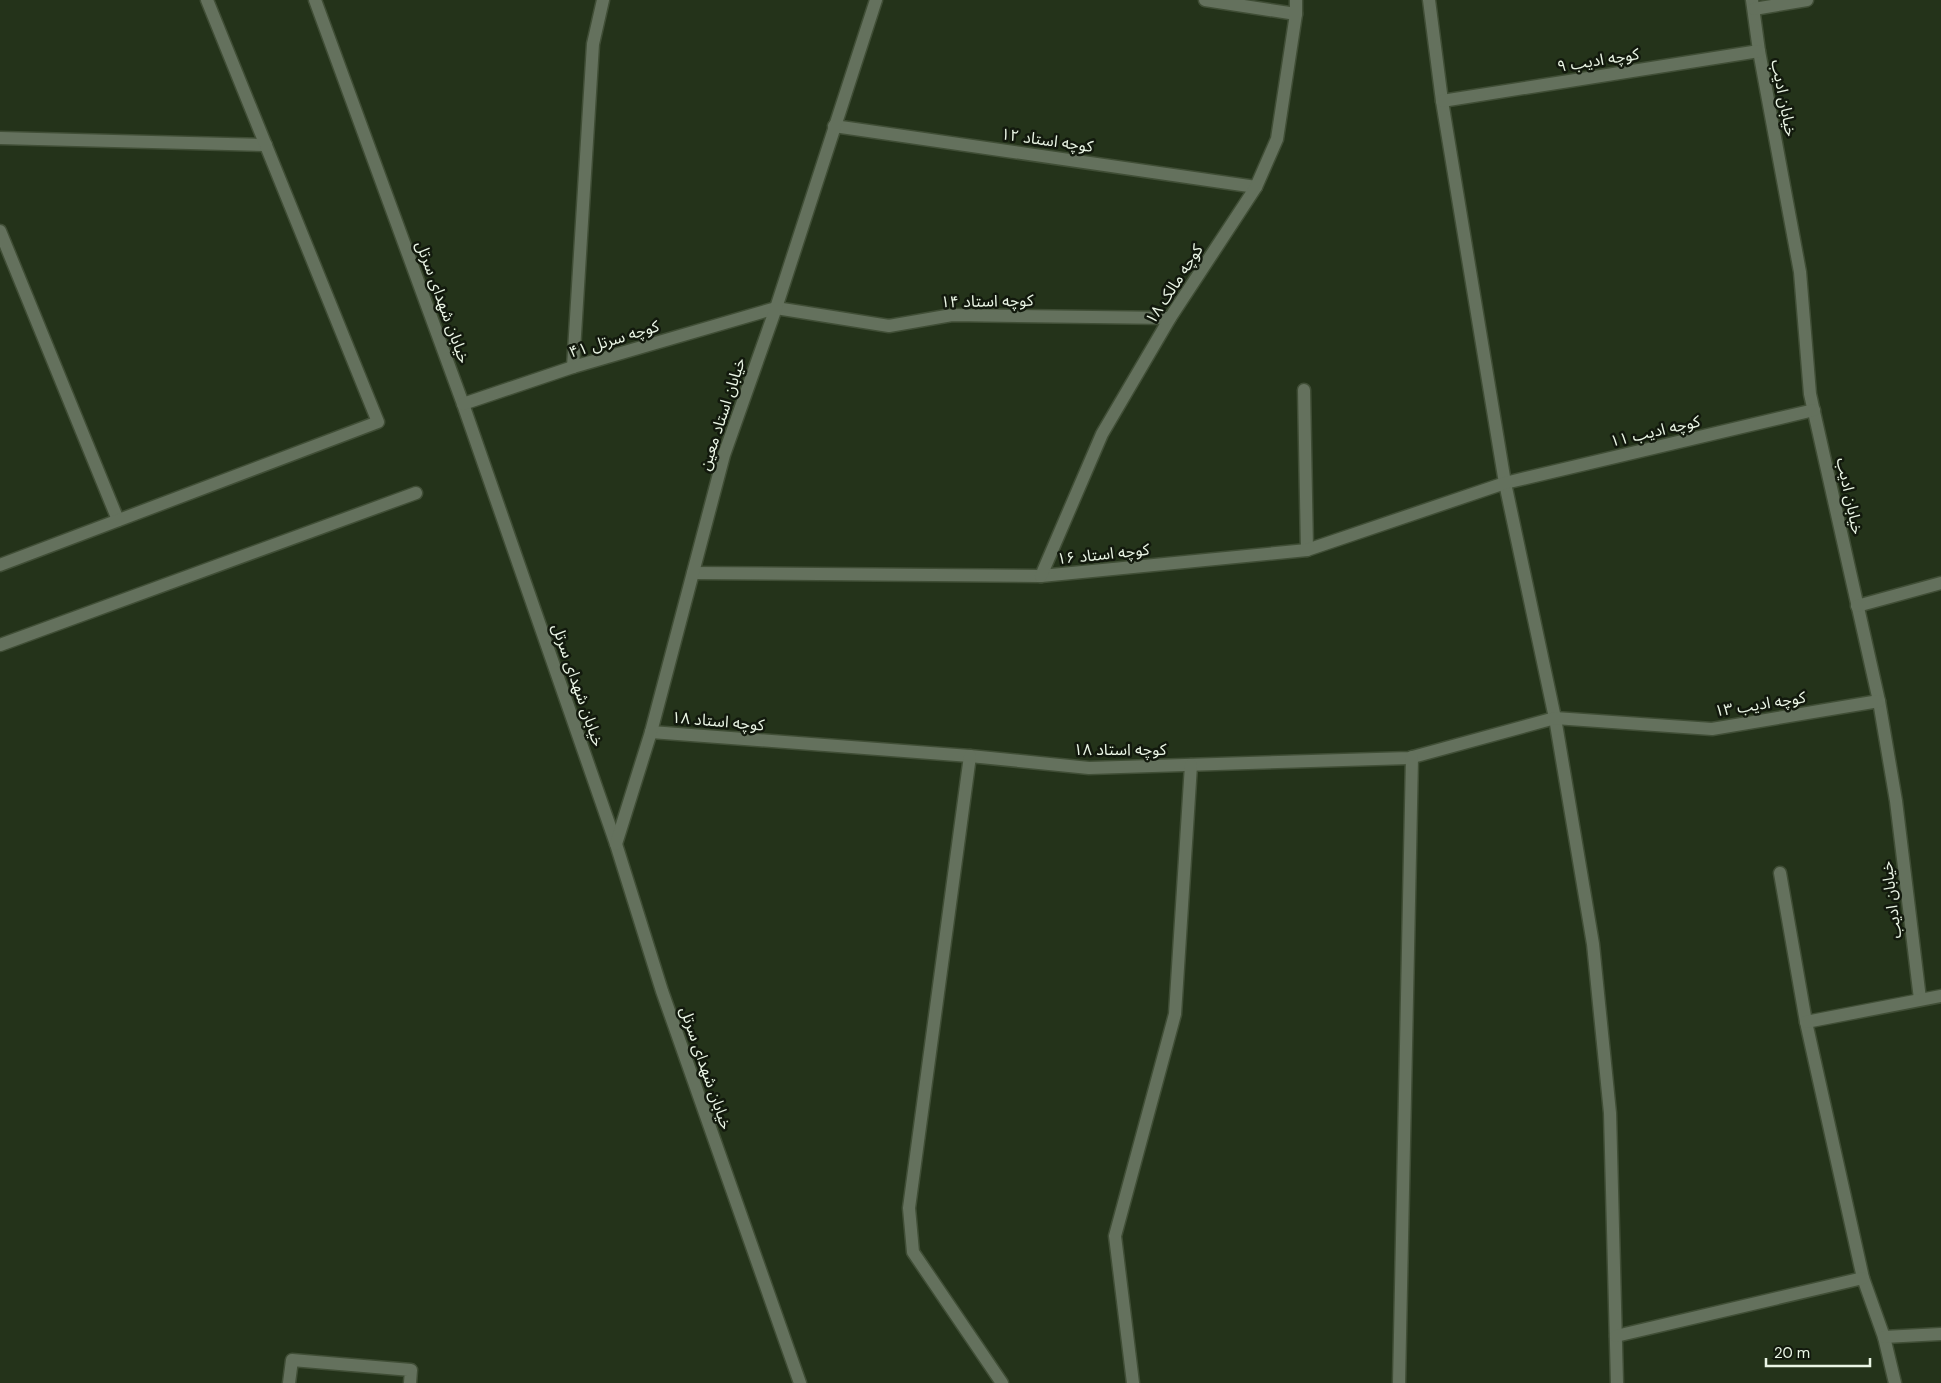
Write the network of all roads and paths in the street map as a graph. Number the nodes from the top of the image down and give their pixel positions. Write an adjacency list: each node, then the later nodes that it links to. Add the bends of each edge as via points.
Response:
1 (207, 0): 15 (street)
2 (315, 0): 22 (street, خیابان شهدای سرتل)
3 (603, 0): 20 (street, via 593,44)
4 (876, 0): 13 (street, خیابان استاد معین)
5 (1205, 0): 10 (street)
6 (1296, 0): 10 (street, کوچه مالک ۱۸)
7 (1429, 0): 12 (street)
8 (1807, 0): 9 (street)
9 (1753, 4): 11 (street, خیابان ادیب)
10 (1296, 14): 16 (street, کوچه مالک ۱۸, via 1277,139)
11 (1759, 51): 12 (street, کوچه ادیب ۹); 23 (street, خیابان ادیب, via 1800,272)
12 (1442, 100): 24 (street)
13 (834, 126): 16 (street, کوچه استاد ۱۲); 18 (street, خیابان استاد معین)
14 (0, 138): 15 (street)
15 (266, 145): 26 (street, via 378,422)
16 (1256, 187): 19 (street, کوچه مالک ۱۸)
17 (0, 231): 26 (street)
18 (776, 308): 19 (street, کوچه استاد ۱۴, via 889,326 952,315); 20 (street, کوچه سرتل ۴۱); 29 (street, خیابان استاد معین, via 724,455)
19 (1170, 318): 30 (street, کوچه مالک ۱۸, via 1102,434)
20 (573, 367): 22 (street, کوچه سرتل ۴۱)
21 (1304, 390): 27 (street)
22 (463, 404): 40 (street, خیابان شهدای سرتل)
23 (1814, 410): 24 (street, کوچه ادیب ۱۱); 32 (street, خیابان ادیب)
24 (1504, 483): 27 (street, کوچه استاد ۱۶); 35 (street)
25 (416, 493): 33 (street)
26 (118, 520): 28 (street)
27 (1307, 550): 30 (street, کوچه استاد ۱۶)
28 (0, 564)
29 (693, 573): 30 (street, کوچه استاد ۱۶); 36 (street, خیابان استاد معین)
30 (1041, 576)
31 (1941, 583): 32 (street)
32 (1857, 606): 34 (street, خیابان ادیب)
33 (0, 645)
34 (1879, 701): 35 (street, کوچه ادیب ۱۳, via 1712,729); 43 (street, خیابان ادیب, via 1896,801)
35 (1555, 718): 38 (street, کوچه استاد ۱۸); 47 (street, via 1593,944 1610,1113)
36 (651, 732): 37 (street, کوچه استاد ۱۸); 40 (street, خیابان استاد معین)
37 (970, 756): 39 (street, کوچه استاد ۱۸, via 1088,768); 52 (street, via 909,1208 913,1252)
38 (1412, 758): 39 (street, کوچه استاد ۱۸); 54 (street)
39 (1191, 765): 53 (street, via 1176,1014 1115,1236)
40 (616, 844): 51 (street, خیابان شهدای سرتل, via 662,991)
41 (1780, 873): 44 (street)
42 (1941, 996): 43 (street)
43 (1920, 999): 44 (street)
44 (1806, 1022): 45 (street)
45 (1863, 1278): 47 (street); 48 (street)
46 (1941, 1334): 48 (street)
47 (1616, 1336): 55 (street)
48 (1884, 1337): 56 (street)
49 (289, 1383): 50 (street, via 292,1360 411,1370)
50 (410, 1383)
51 (800, 1383)
52 (1002, 1383)
53 (1133, 1383)
54 (1399, 1383)
55 (1617, 1383)
56 (1895, 1383)

